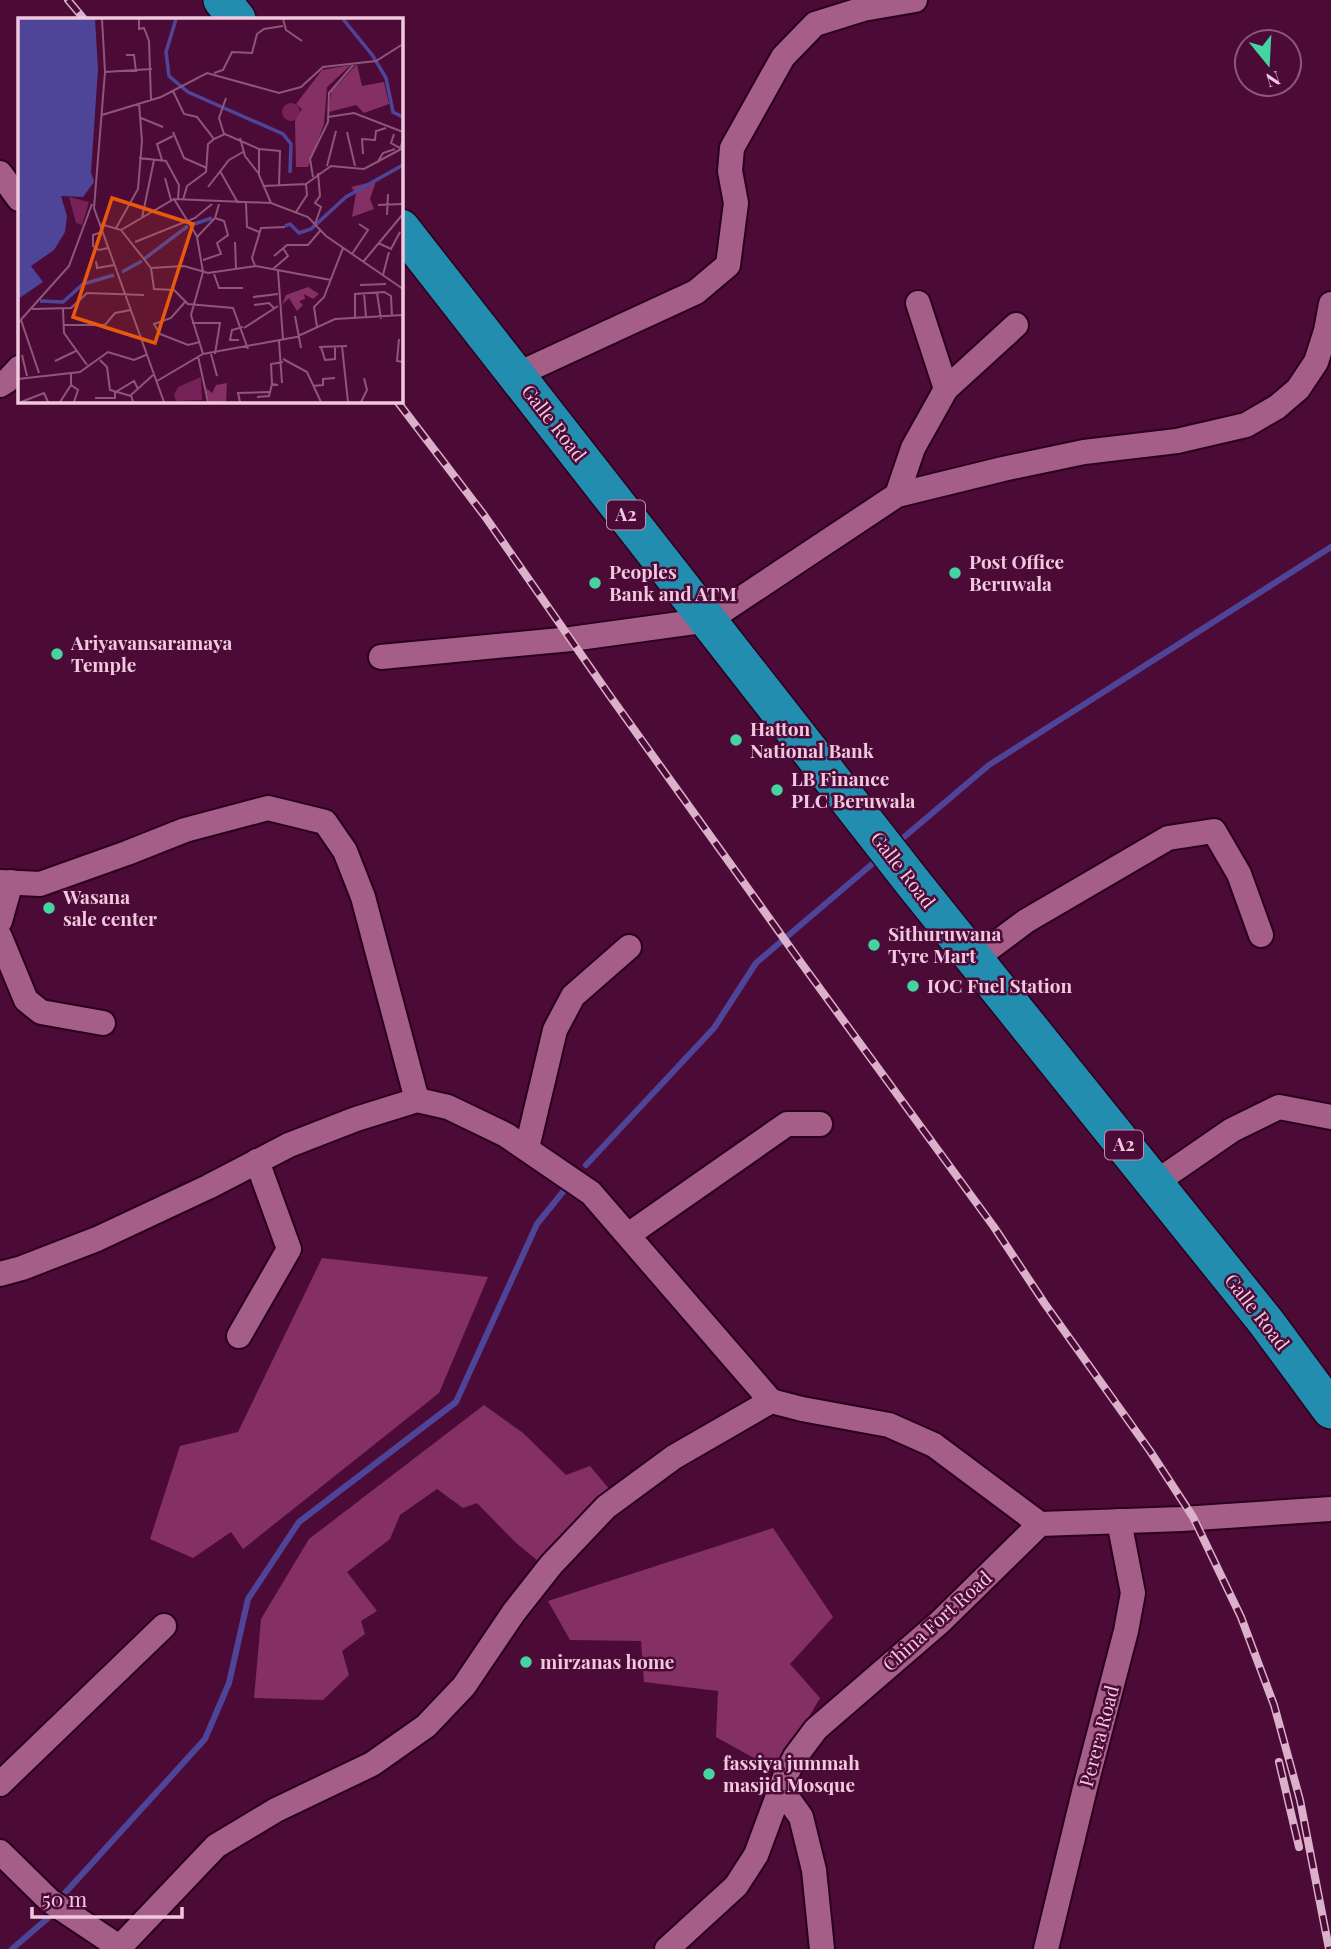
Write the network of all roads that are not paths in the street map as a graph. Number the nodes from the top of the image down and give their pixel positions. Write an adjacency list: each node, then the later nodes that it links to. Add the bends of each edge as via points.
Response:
1 (222, 0): 3 (highway)
2 (915, 0): 11 (street, via 815,24 783,57 732,148 730,171 736,202 728,265 696,292)
3 (236, 18)
4 (0, 173): 5 (street)
5 (18, 198)
6 (402, 229): 11 (highway, Galle Road / A2)
7 (918, 303): 13 (street)
8 (1331, 304): 14 (street, via 1316,362 1297,389 1246,425 1177,441 1084,452)
9 (1016, 325): 13 (street)
10 (18, 369): 12 (street)
11 (516, 375): 15 (highway, Galle Road / A2)
12 (0, 385)
13 (946, 389): 14 (street, via 913,448)
14 (897, 495): 15 (street)
15 (709, 620): 16 (street); 22 (highway, Galle Road / A2)
16 (381, 657)
17 (6, 882): 18 (street); 24 (street, via 40,884 185,830 268,808 325,822 345,851 363,897)
18 (0, 921)
19 (1261, 935): 22 (street, via 1239,874 1213,831 1168,838 1026,921)
20 (0, 937): 23 (street, via 26,1000 33,1006 41,1012)
21 (629, 947): 27 (street, via 573,996 555,1030)
22 (975, 959): 29 (highway, Galle Road / A2)
23 (103, 1023)
24 (417, 1100): 27 (street, via 448,1107); 28 (street, via 289,1144)
25 (1331, 1117): 29 (street, via 1279,1107 1232,1130)
26 (820, 1124): 30 (street, via 787,1124)
27 (527, 1148): 30 (street, via 591,1192)
28 (257, 1161): 31 (street, via 97,1239); 32 (street, via 289,1249)
29 (1155, 1184): 33 (highway, Galle Road / A2)
30 (628, 1235): 34 (street)
31 (0, 1274)
32 (239, 1336)
33 (1328, 1400)
34 (771, 1401): 37 (street, via 889,1425 934,1445); 42 (street, via 674,1457 606,1507 551,1565 464,1686 426,1726 372,1763 276,1810 216,1846)
35 (1331, 1509): 36 (street)
36 (1119, 1521): 37 (street); 45 (street, Perera Road, via 1133,1593)
37 (1041, 1524): 40 (street, China Fort Road, via 940,1622 816,1729 795,1757)
38 (164, 1626): 39 (street)
39 (0, 1784)
40 (781, 1789): 43 (street, China Fort Road, via 756,1856 736,1886); 44 (street, via 801,1817 814,1870)
41 (0, 1852): 42 (street, via 50,1901)
42 (120, 1949)
43 (667, 1949)
44 (822, 1949)
45 (1046, 1949)

